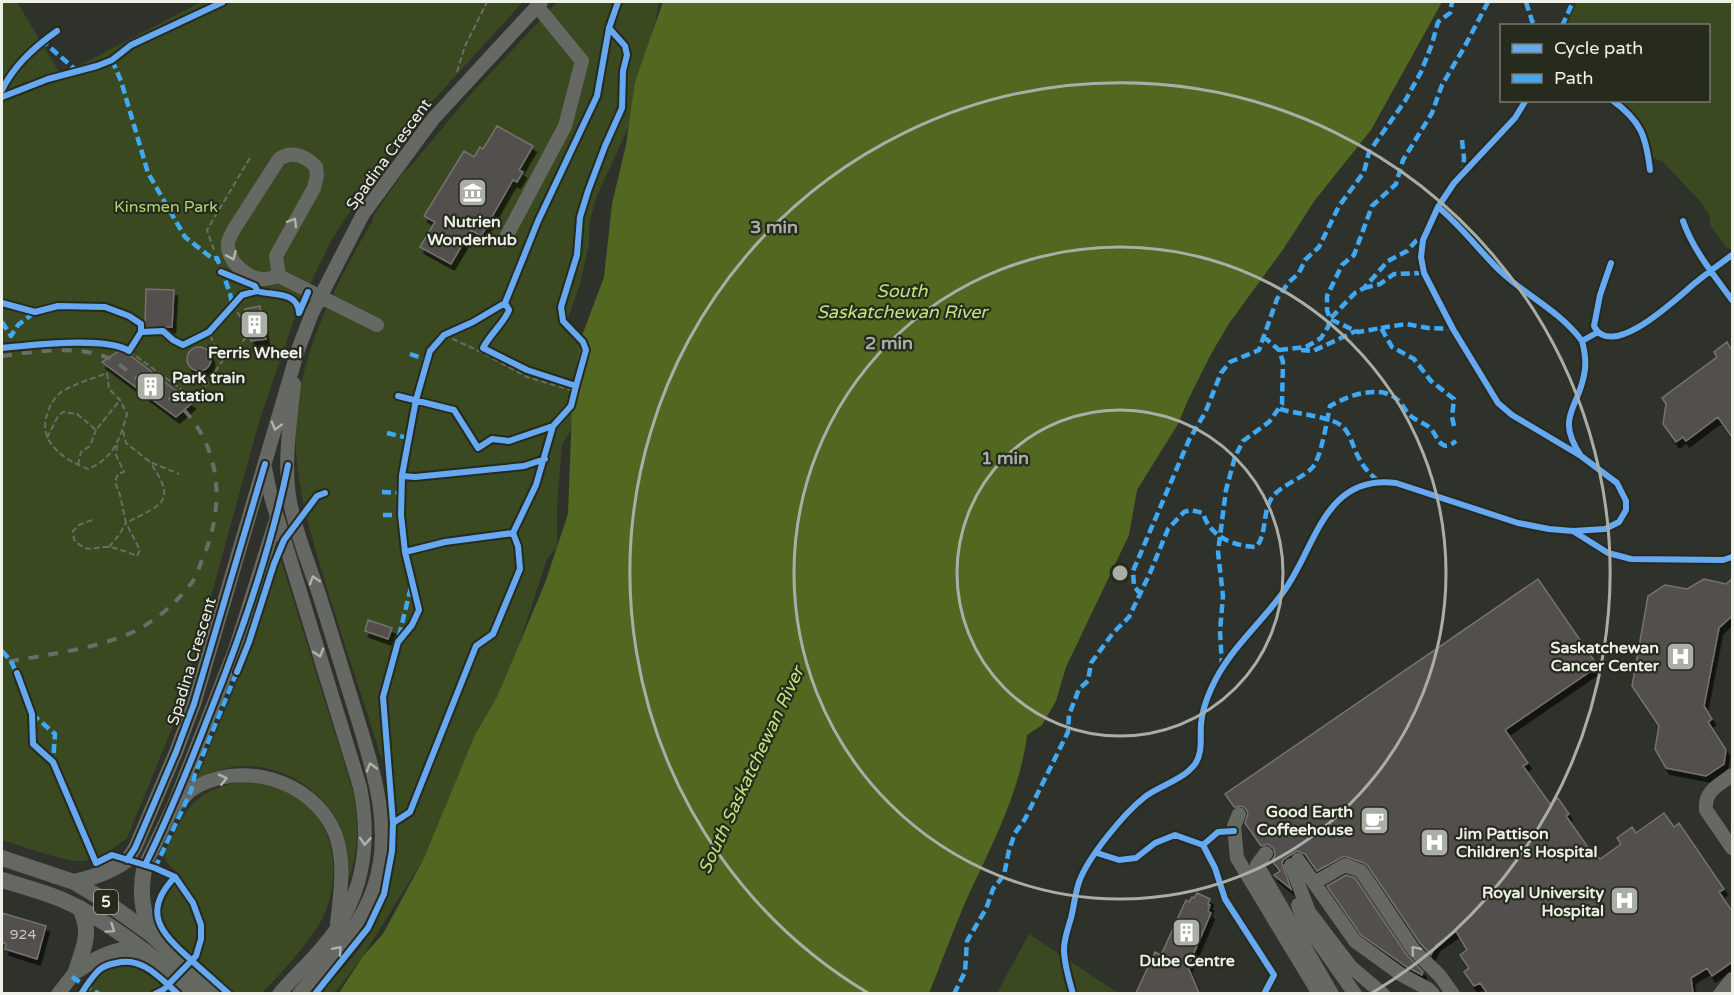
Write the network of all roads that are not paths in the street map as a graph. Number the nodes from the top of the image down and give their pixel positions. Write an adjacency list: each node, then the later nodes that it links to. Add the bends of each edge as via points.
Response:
1 (539, 4): 2 (street, via 582,61 566,126); 4 (street, Spadina Crescent, via 458,90 408,151 363,214)
2 (504, 241)
3 (279, 276): 3 (street, one-way to 3, via 276,256 316,182 316,167 300,155 279,159 228,241 230,256 239,269 263,280); 4 (street)
4 (320, 298): 5 (street); 6 (street, Spadina Crescent)
5 (377, 325)
6 (298, 350): 7 (street, Spadina Crescent, one-way to 7); 8 (street, Spadina Crescent)
7 (265, 464): 9 (street, Spadina Crescent); 16 (street, Spadina Crescent, via 194,704)
8 (288, 465): 9 (street, Spadina Crescent); 32 (street, Spadina Crescent, one-way to 8, via 350,936 363,912 379,864 382,822 379,794 363,737 291,509)
9 (277, 517): 11 (street, Spadina Crescent, via 235,650); 23 (street, Spadina Crescent, one-way to 23, via 364,810 364,859 348,909)
10 (1732, 775): 13 (street, via 1712,789 1705,802 1706,810)
11 (173, 807): 17 (street, Spadina Crescent); 23 (street, one-way to 23, via 206,784 248,775 284,783 305,796 323,814 340,853)
12 (1239, 814): 33 (street, via 1234,826 1237,858)
13 (1732, 848)
14 (1266, 853): 34 (street, via 1257,865)
15 (2, 858): 19 (main road, 5)
16 (127, 860): 19 (main road, via 113,870)
17 (145, 866): 24 (main road, via 141,896)
18 (2, 880): 22 (main road, 5)
19 (74, 882): 24 (main road, 5)
20 (1314, 883): 36 (street, via 1294,862 1309,912 1351,967); 37 (street, via 1355,941); 38 (street, one-way to 20, via 1413,949 1361,871 1345,865)
21 (1294, 892): 35 (street, via 1305,923)
22 (80, 908): 25 (main road, 5, one-way to 25); 26 (main road, via 87,932)
23 (336, 929): 31 (street, Spadina Crescent)
24 (151, 934): 25 (main road, 5)
25 (162, 955): 26 (main road, via 120,951); 29 (main road, 5); 30 (main road, 5)
26 (76, 971): 28 (street)
27 (1732, 979): 39 (street)
28 (58, 993)
29 (196, 993)
30 (216, 993)
31 (279, 993)
32 (299, 993)
33 (1322, 993)
34 (1332, 993)
35 (1355, 993)
36 (1383, 993)
37 (1433, 993)
38 (1453, 993)
39 (1720, 993)

